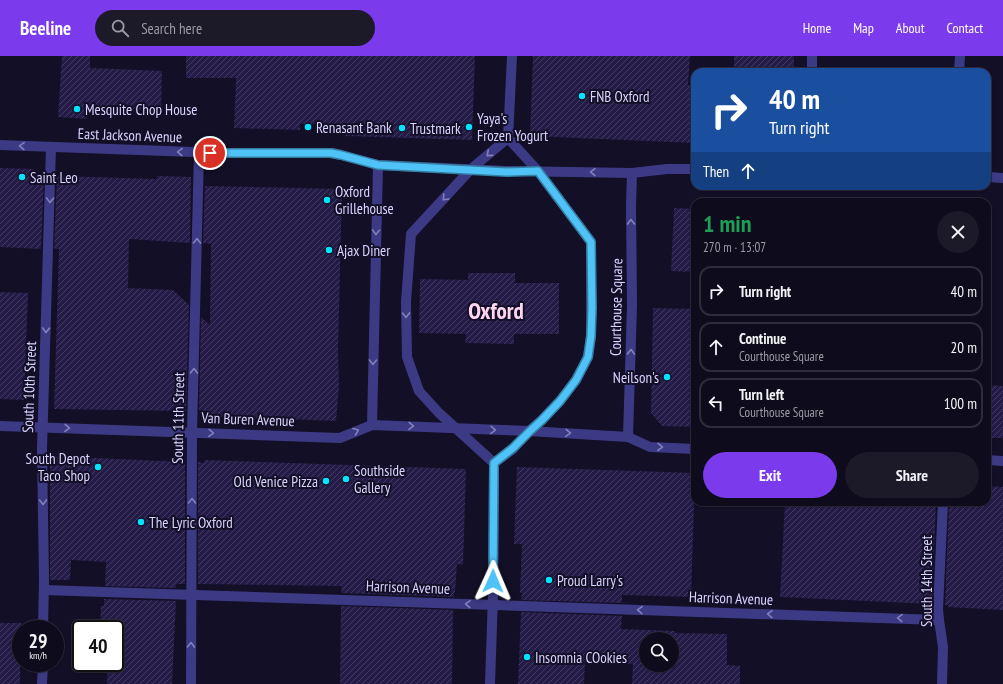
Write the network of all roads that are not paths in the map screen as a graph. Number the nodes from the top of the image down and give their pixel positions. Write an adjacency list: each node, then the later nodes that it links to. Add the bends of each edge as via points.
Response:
1 (512, 56): 6 (street)
2 (812, 56): 4 (street)
3 (960, 56): 5 (street)
4 (812, 68)
5 (959, 68)
6 (508, 138): 11 (street, one-way to 11); 13 (street, Courthouse Square)
7 (0, 145): 8 (street, East Jackson Avenue, one-way to 7)
8 (51, 147): 9 (street, East Jackson Avenue, one-way to 8); 19 (street, South 10th Street, one-way to 19)
9 (200, 152): 10 (street, East Jackson Avenue, via 331,153); 22 (street, South 11th Street, one-way to 9)
10 (378, 165): 11 (street); 17 (street, one-way to 17)
11 (471, 169): 13 (street); 20 (street, one-way to 20, via 411,234 406,302 407,357 419,391)
12 (691, 169): 14 (street)
13 (538, 171): 14 (street, one-way to 13); 21 (street, Courthouse Square, via 591,242 591,322 588,357 576,380 560,401)
14 (632, 172): 23 (street, Courthouse Square, one-way to 14, via 632,305)
15 (991, 177): 16 (street)
16 (1003, 178)
17 (372, 425): 20 (street, one-way to 20); 22 (street, Van Buren Avenue, one-way to 17, via 340,438)
18 (0, 426): 19 (street, Van Buren Avenue)
19 (43, 427): 22 (street, Van Buren Avenue, one-way to 22); 29 (street, South 10th Street, one-way to 29)
20 (457, 428): 21 (street, one-way to 21); 27 (street)
21 (530, 431): 23 (street, one-way to 23); 27 (street, Courthouse Square)
22 (192, 432): 30 (street, South 11th Street, one-way to 22)
23 (628, 437): 24 (street, one-way to 24, via 650,447)
24 (691, 449)
25 (991, 460): 26 (street)
26 (1003, 461)
27 (494, 463): 31 (street)
28 (943, 506): 33 (street, South 14th Street)
29 (44, 590): 30 (street, Harrison Avenue); 32 (street, South 10th Street)
30 (192, 595): 31 (street, Harrison Avenue, one-way to 30); 36 (street, South 11th Street, one-way to 30)
31 (492, 604): 33 (street, Harrison Avenue, one-way to 31); 37 (street)
32 (43, 620)
33 (939, 620): 38 (street, South 14th Street, via 943,647)
34 (42, 672): 35 (street)
35 (42, 684)
36 (191, 684)
37 (490, 684)
38 (942, 684)

